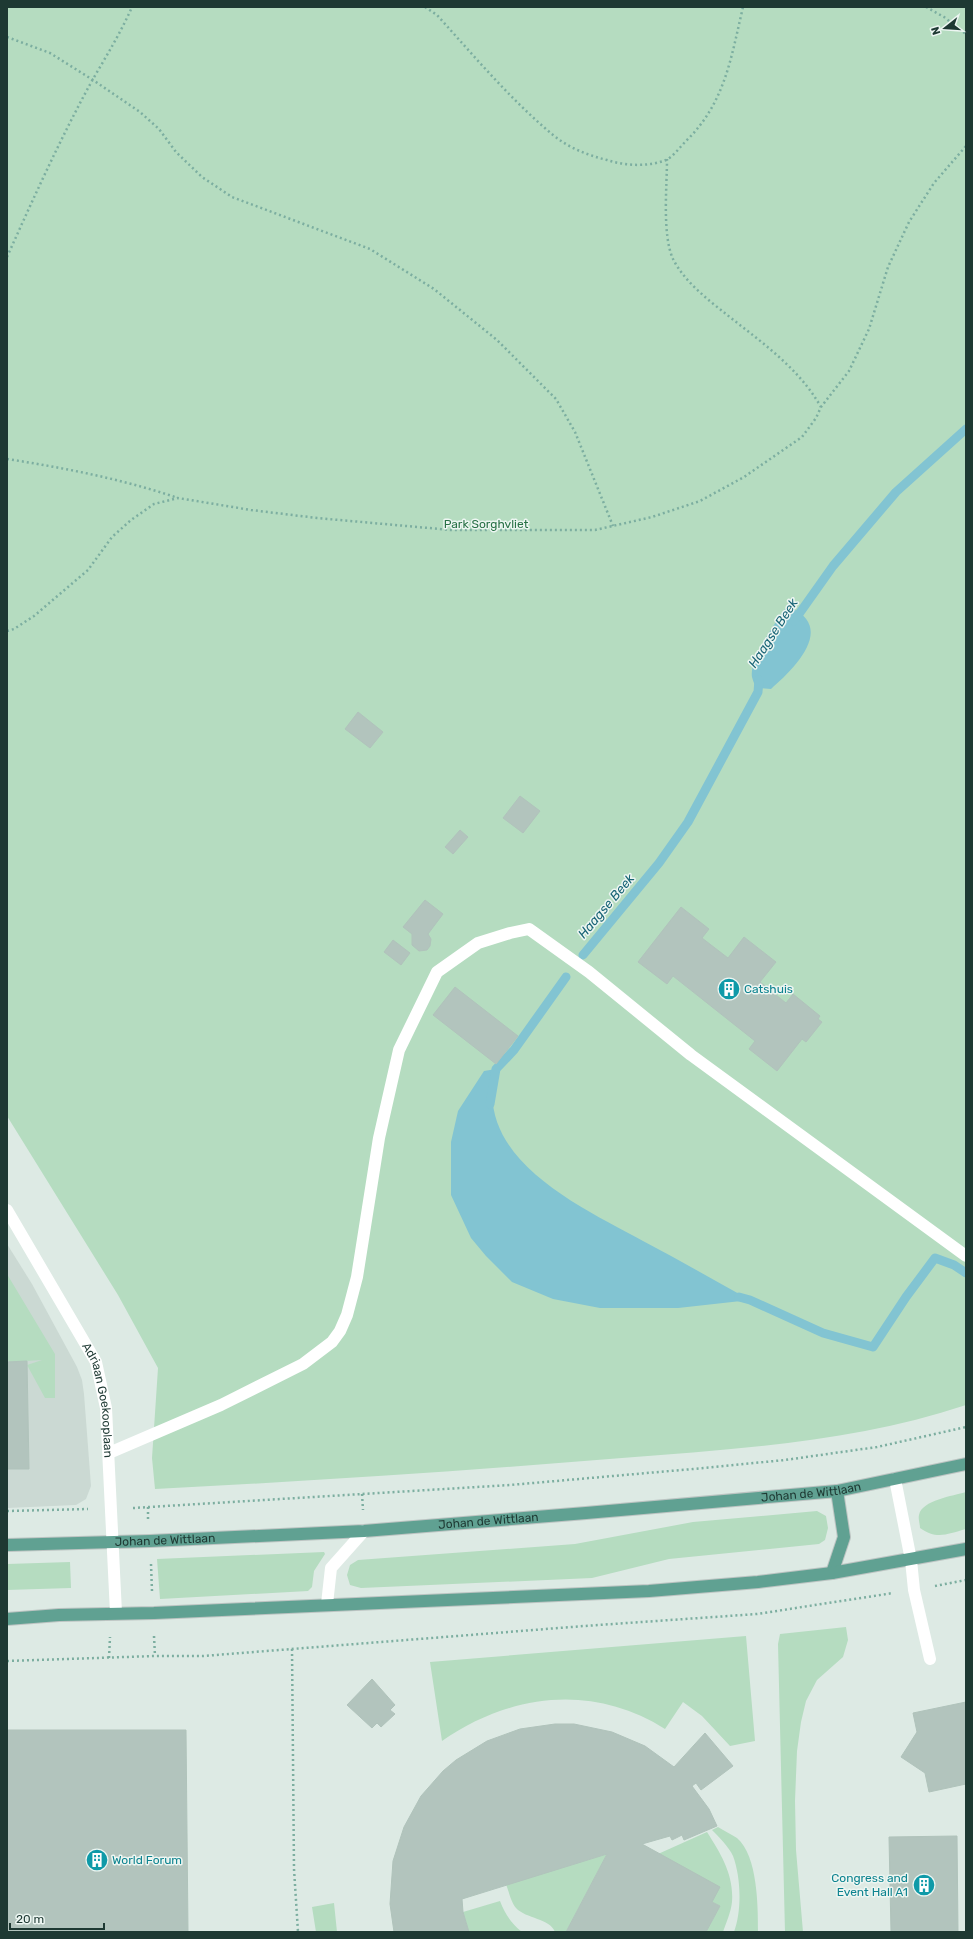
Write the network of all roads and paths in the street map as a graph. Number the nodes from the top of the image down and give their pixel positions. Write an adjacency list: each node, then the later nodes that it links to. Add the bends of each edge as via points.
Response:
1 (132, 7): 7 (path, via 119,36)
2 (425, 7): 9 (path, via 437,15 507,93 554,136 583,154 617,164 642,165)
3 (743, 7): 9 (path, via 729,67 714,106 694,133)
4 (926, 7): 5 (path, via 944,16)
5 (966, 34)
6 (7, 37): 7 (path, via 50,54)
7 (93, 80): 10 (path); 14 (path, via 140,112 202,177 232,197 370,249 434,289 496,340 539,381 566,414)
8 (966, 146): 11 (path, via 934,183 909,222 888,267 869,329 849,371)
9 (668, 159): 11 (path, via 666,210 673,258 685,276 707,299 799,375)
10 (7, 257)
11 (821, 407): 14 (path, via 802,437 744,477 700,501 652,517)
12 (7, 459): 13 (path, via 69,469 145,487)
13 (178, 498): 14 (path, via 302,516 451,530 595,530); 15 (path, via 154,504 132,520 112,538 88,570 34,616 14,629)
14 (613, 526)
15 (7, 630)
16 (7, 1210): 19 (street, Adriaan Goekooplaan, via 96,1362 106,1408)
17 (966, 1256): 19 (street, via 691,1055 589,972 529,929 510,932 478,943 437,972 399,1050 378,1138 357,1277 347,1315 336,1337 303,1364 221,1405)
18 (966, 1427): 26 (path, via 877,1447 693,1470 510,1485 148,1507)
19 (109, 1453): 23 (street, Adriaan Goekooplaan)
20 (966, 1464): 21 (main road, Johan de Wittlaan)
21 (895, 1480): 22 (main road, Johan de Wittlaan); 30 (street)
22 (837, 1491): 25 (main road, Johan de Wittlaan); 31 (main road, via 844,1538)
23 (112, 1508): 24 (path); 27 (street, Adriaan Goekooplaan)
24 (7, 1511)
25 (364, 1531): 26 (main road, Johan de Wittlaan); 34 (street, via 331,1568)
26 (150, 1541): 27 (main road, Johan de Wittlaan); 36 (path)
27 (113, 1542): 28 (main road, Johan de Wittlaan); 35 (street, Adriaan Goekooplaan)
28 (7, 1545)
29 (966, 1549): 30 (main road)
30 (911, 1560): 31 (main road); 33 (street)
31 (832, 1573): 34 (main road, via 650,1591)
32 (966, 1580): 33 (path)
33 (914, 1590): 38 (path, via 757,1614); 40 (street)
34 (327, 1604): 36 (main road)
35 (116, 1613): 36 (main road); 37 (main road)
36 (154, 1613): 39 (path)
37 (7, 1619)
38 (292, 1650): 39 (path, via 203,1656); 42 (path, via 294,1870)
39 (155, 1656): 41 (path)
40 (930, 1658)
41 (7, 1661)
42 (298, 1932)

